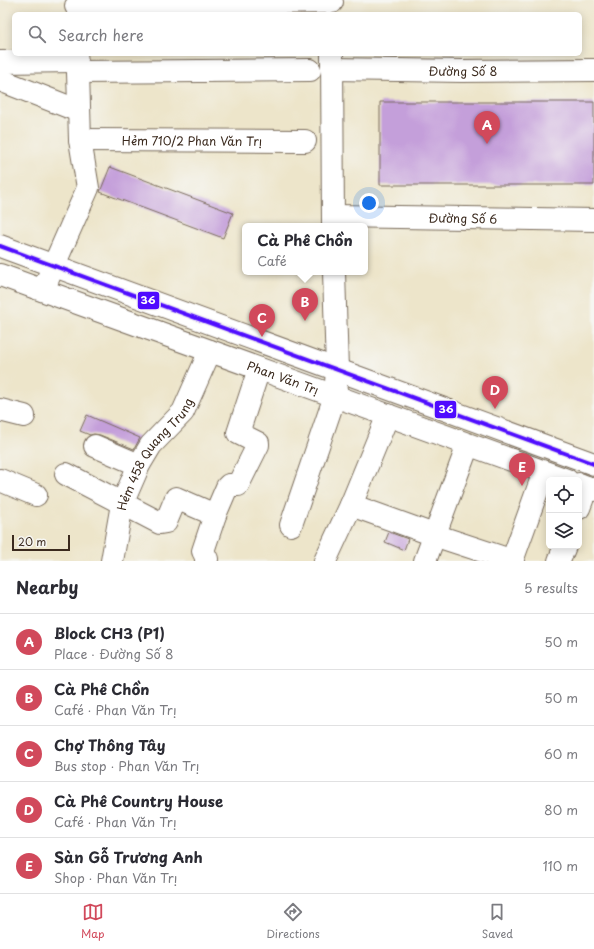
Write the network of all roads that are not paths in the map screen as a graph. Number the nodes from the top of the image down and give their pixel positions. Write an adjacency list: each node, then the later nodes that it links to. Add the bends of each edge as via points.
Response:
1 (332, 5): 2 (street)
2 (76, 7)
3 (0, 62): 4 (street)
4 (77, 62): 6 (street); 9 (street)
5 (332, 62): 7 (street, Đường Số 8, via 462,71); 13 (street)
6 (310, 70)
7 (594, 70)
8 (0, 80): 9 (street)
9 (79, 111): 10 (street)
10 (80, 140): 11 (street, Hẻm 710/2 Phan Văn Trị); 15 (street, via 88,188)
11 (305, 141)
12 (594, 220): 13 (street, Đường Số 6)
13 (333, 221)
14 (0, 246): 15 (street)
15 (53, 265): 18 (street); 21 (street)
16 (0, 275): 18 (street, Phan Văn Trị)
17 (334, 275): 21 (street)
18 (42, 290): 19 (street, Phan Văn Trị)
19 (210, 351): 20 (street, Phan Văn Trị); 29 (street, Hẻm 458 Quang Trung, via 183,412 151,445)
20 (259, 369): 22 (street, Phan Văn Trị); 39 (street, via 238,433 258,445 238,485 227,487)
21 (337, 370): 22 (street); 28 (street)
22 (335, 396): 24 (street, Phan Văn Trị); 40 (street)
23 (0, 410): 25 (street)
24 (388, 415): 26 (street, Phan Văn Trị); 38 (street)
25 (24, 416)
26 (468, 445): 30 (street, Phan Văn Trị); 41 (street)
27 (95, 446): 29 (street)
28 (594, 464)
29 (139, 465): 37 (street, Hẻm 458 Quang Trung)
30 (544, 472): 32 (street, Phan Văn Trị); 47 (street)
31 (66, 474): 37 (street)
32 (558, 477)
33 (0, 480): 35 (street)
34 (587, 487): 36 (street)
35 (36, 495)
36 (582, 500)
37 (122, 504): 39 (street, via 160,523 166,522 176,498); 44 (street, Hẻm 458 Quang Trung)
38 (351, 505): 41 (street); 45 (street)
39 (216, 515): 43 (street, via 203,550)
40 (291, 525)
41 (434, 535): 46 (street); 47 (street)
42 (564, 549): 48 (street)
43 (209, 560)
44 (112, 561)
45 (325, 561)
46 (425, 561)
47 (512, 561)
48 (559, 561)

